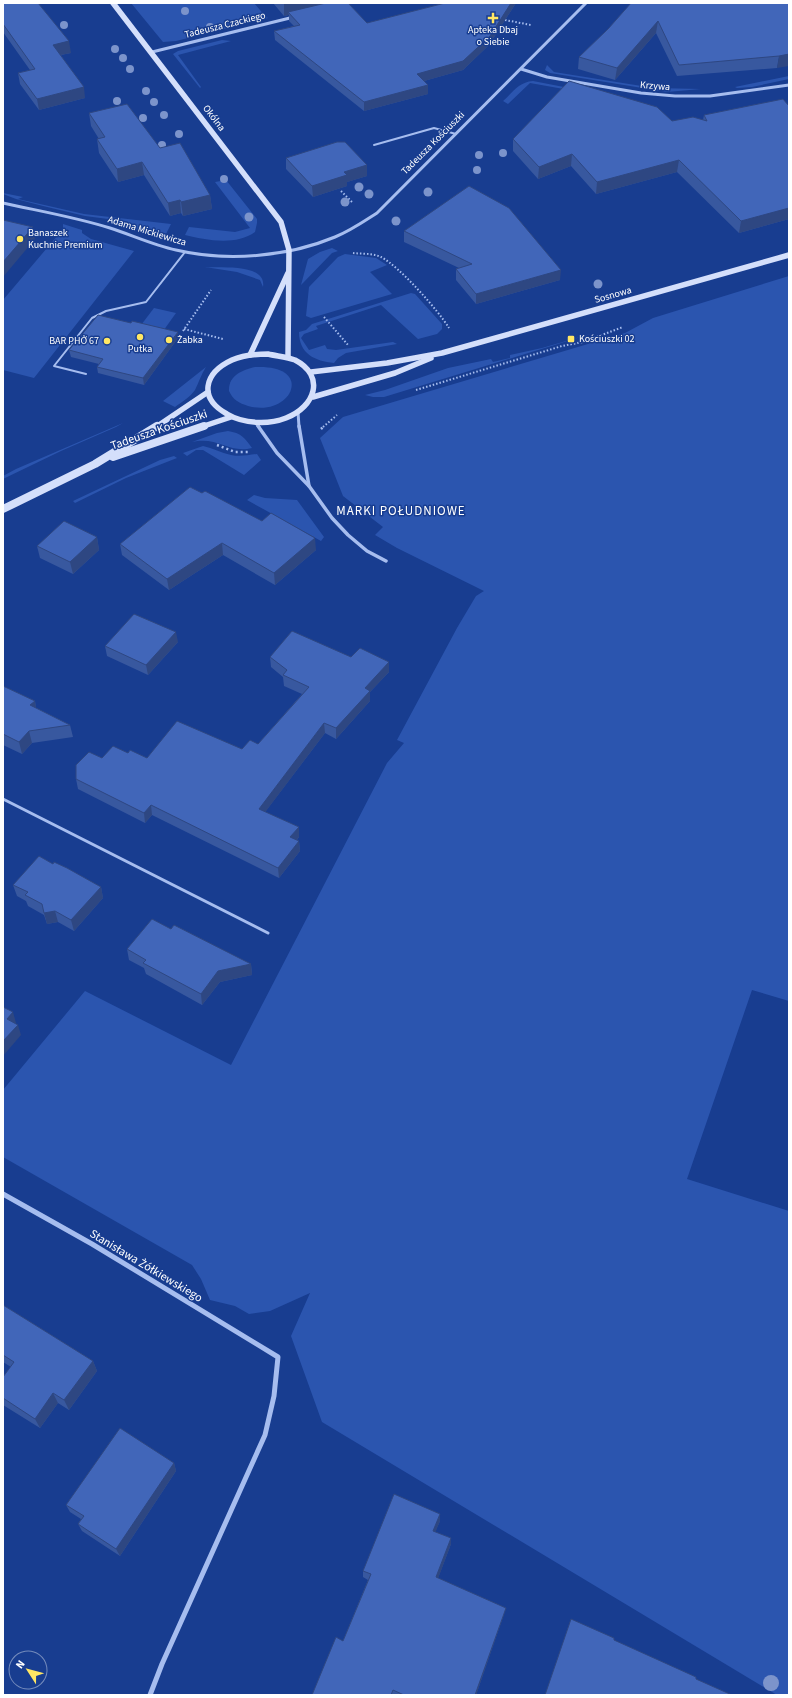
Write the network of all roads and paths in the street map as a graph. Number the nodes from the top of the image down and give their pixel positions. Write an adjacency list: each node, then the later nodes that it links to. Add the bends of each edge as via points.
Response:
1 (113, 3): 6 (street, Okólna)
2 (586, 3): 7 (street, Tadeusza Kościuszki)
3 (295, 16): 6 (street, Tadeusza Czackiego)
4 (505, 20): 5 (path)
5 (531, 25)
6 (152, 52): 14 (street, Okólna, via 281,222)
7 (521, 69): 8 (street, Krzywa, via 547,78 675,96 710,96); 9 (street, Tadeusza Kościuszki)
8 (789, 85)
9 (456, 134): 10 (lane, via 434,128); 14 (street, Tadeusza Kościuszki, via 383,208 364,223 331,238)
10 (374, 145)
11 (341, 191): 12 (path)
12 (352, 201)
13 (3, 203): 15 (street, Adama Mickiewicza, via 110,228)
14 (289, 250): 15 (street, Adama Mickiewicza, via 226,256); 18 (street)
15 (184, 252): 28 (lane, via 146,302 106,311 92,318 54,366)
16 (351, 253): 21 (path, via 374,255 385,260 416,288 448,325)
17 (789, 255): 24 (street, Sosnowa)
18 (288, 272): 25 (street); 26 (street)
19 (211, 290): 22 (path, via 184,330)
20 (324, 317): 23 (path)
21 (449, 332)
22 (228, 341)
23 (350, 350)
24 (442, 353): 27 (street, Sosnowa, via 387,363); 30 (street, Sosnowa, via 395,373)
25 (250, 355): 26 (street); 29 (street, via 219,368 209,381)
26 (288, 357): 27 (street)
27 (311, 372): 30 (street, via 316,386)
28 (86, 374)
29 (208, 392): 32 (street, via 214,406); 34 (street, Tadeusza Kościuszki)
30 (313, 397): 31 (street)
31 (298, 412): 33 (street, via 278,420); 35 (street)
32 (231, 417): 33 (street); 34 (street, Tadeusza Kościuszki)
33 (255, 422): 35 (street, via 277,454)
34 (95, 464): 36 (street, Tadeusza Kościuszki)
35 (309, 486): 37 (street, via 348,535 367,551)
36 (3, 509)
37 (386, 561)
38 (3, 799): 39 (lane)
39 (268, 933)
40 (3, 1194): 41 (street, Stanisława Żółkiewskiego, via 92,1244 278,1357 278,1380 265,1435)
41 (150, 1695)

